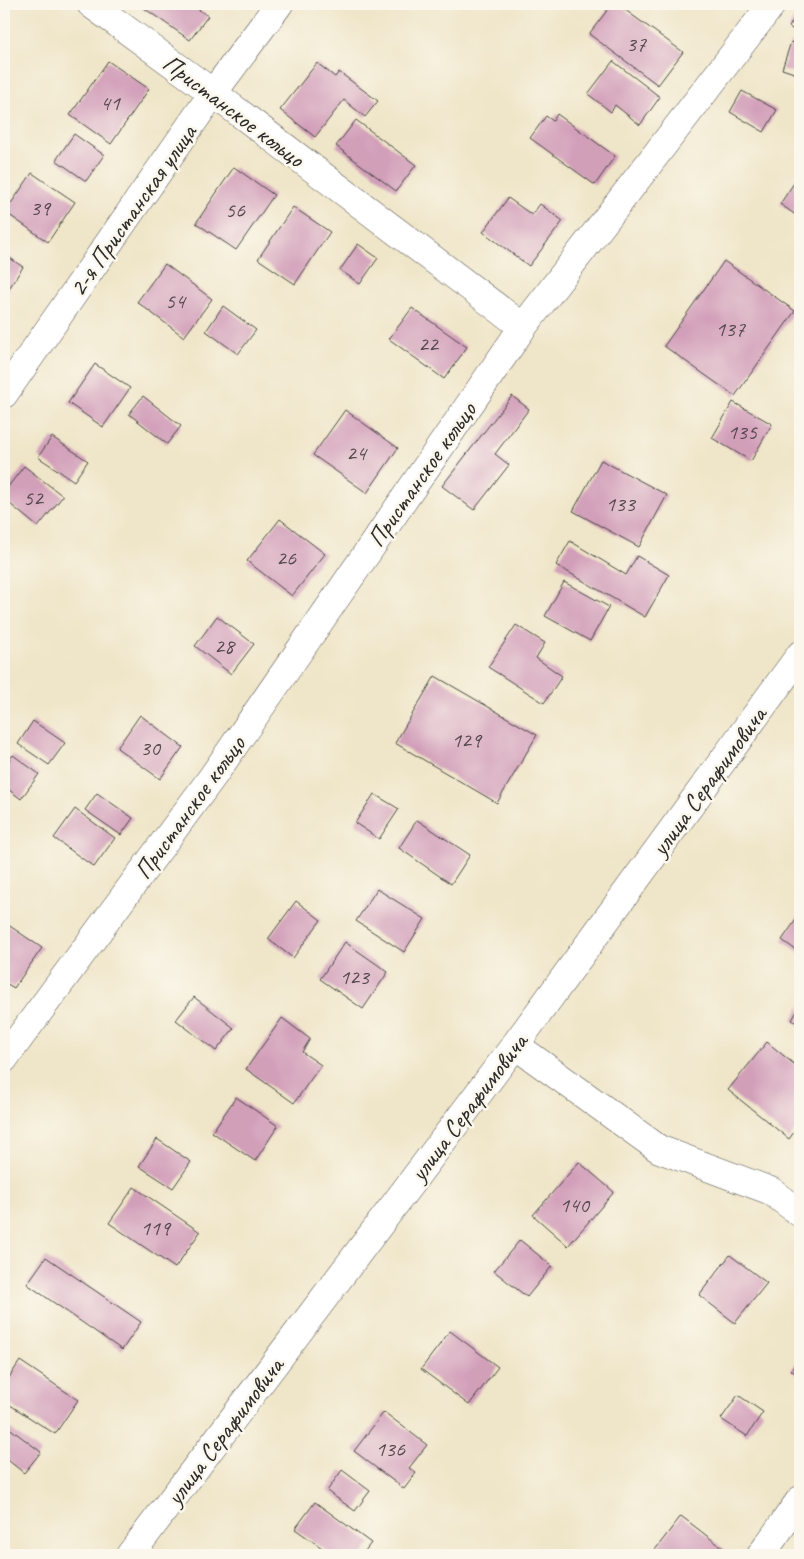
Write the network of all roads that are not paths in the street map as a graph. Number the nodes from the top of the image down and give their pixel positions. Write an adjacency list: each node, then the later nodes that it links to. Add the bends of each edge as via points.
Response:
1 (91, 4): 4 (street, Пристанское кольцо)
2 (279, 4): 4 (street, 2-я Пристанская улица)
3 (772, 4): 5 (street)
4 (213, 93): 5 (street, Пристанское кольцо); 6 (street, 2-я Пристанская улица)
5 (522, 327): 9 (street, Пристанское кольцо, via 213,776)
6 (4, 394)
7 (800, 655): 8 (street, улица Серафимовича)
8 (515, 1045): 10 (street, via 659,1149 771,1192); 12 (street, улица Серафимовича)
9 (4, 1059)
10 (800, 1213)
11 (800, 1500): 13 (street)
12 (130, 1555)
13 (761, 1555)

